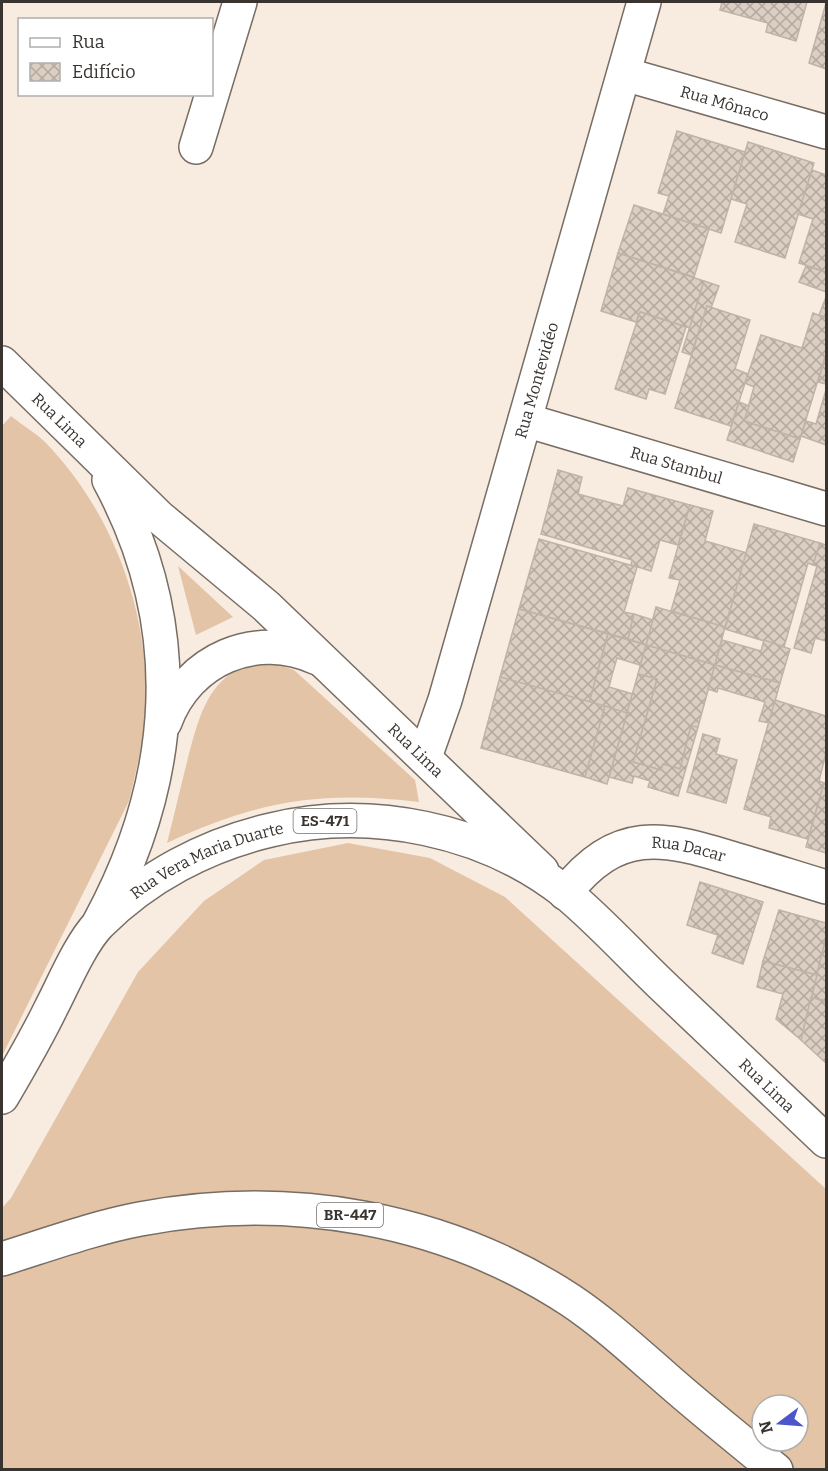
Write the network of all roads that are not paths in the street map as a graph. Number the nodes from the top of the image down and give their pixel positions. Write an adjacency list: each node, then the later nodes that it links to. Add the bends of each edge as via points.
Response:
1 (240, 2): 4 (street)
2 (644, 2): 3 (street, Rua Montevidéo)
3 (624, 74): 6 (street, Rua Mônaco); 9 (street, Rua Montevidéo)
4 (213, 91)
5 (211, 96): 7 (street)
6 (826, 132)
7 (196, 147)
8 (2, 363): 10 (street, Rua Lima)
9 (525, 420): 11 (street, Rua Stambul); 14 (street, Rua Montevidéo)
10 (98, 459): 12 (street, Rua Lima); 13 (street, Rua Vera Maria Duarte, via 138,543 151,587 163,678)
11 (826, 509)
12 (324, 661): 13 (street, via 275,646 225,655 202,668 184,686); 14 (street, Rua Lima)
13 (162, 730): 17 (street, Rua Vera Maria Duarte, via 141,833 122,881)
14 (425, 757): 16 (street, Rua Lima)
15 (826, 887): 16 (street, Rua Dacar, via 687,844 663,841 639,842 616,849 596,860)
16 (565, 893): 17 (street, Rua Vera Maria Duarte / ES-471, via 493,850 454,836 382,822 330,820 244,836 204,852 165,872); 19 (street, Rua Lima / ES-471)
17 (97, 926): 18 (street, Rua Vera Maria Duarte / ES-471)
18 (2, 1097)
19 (826, 1141)
20 (2, 1260): 21 (street, BR-447, via 139,1219 192,1211 298,1208 408,1227 518,1270 570,1300 618,1335)
21 (776, 1470)

